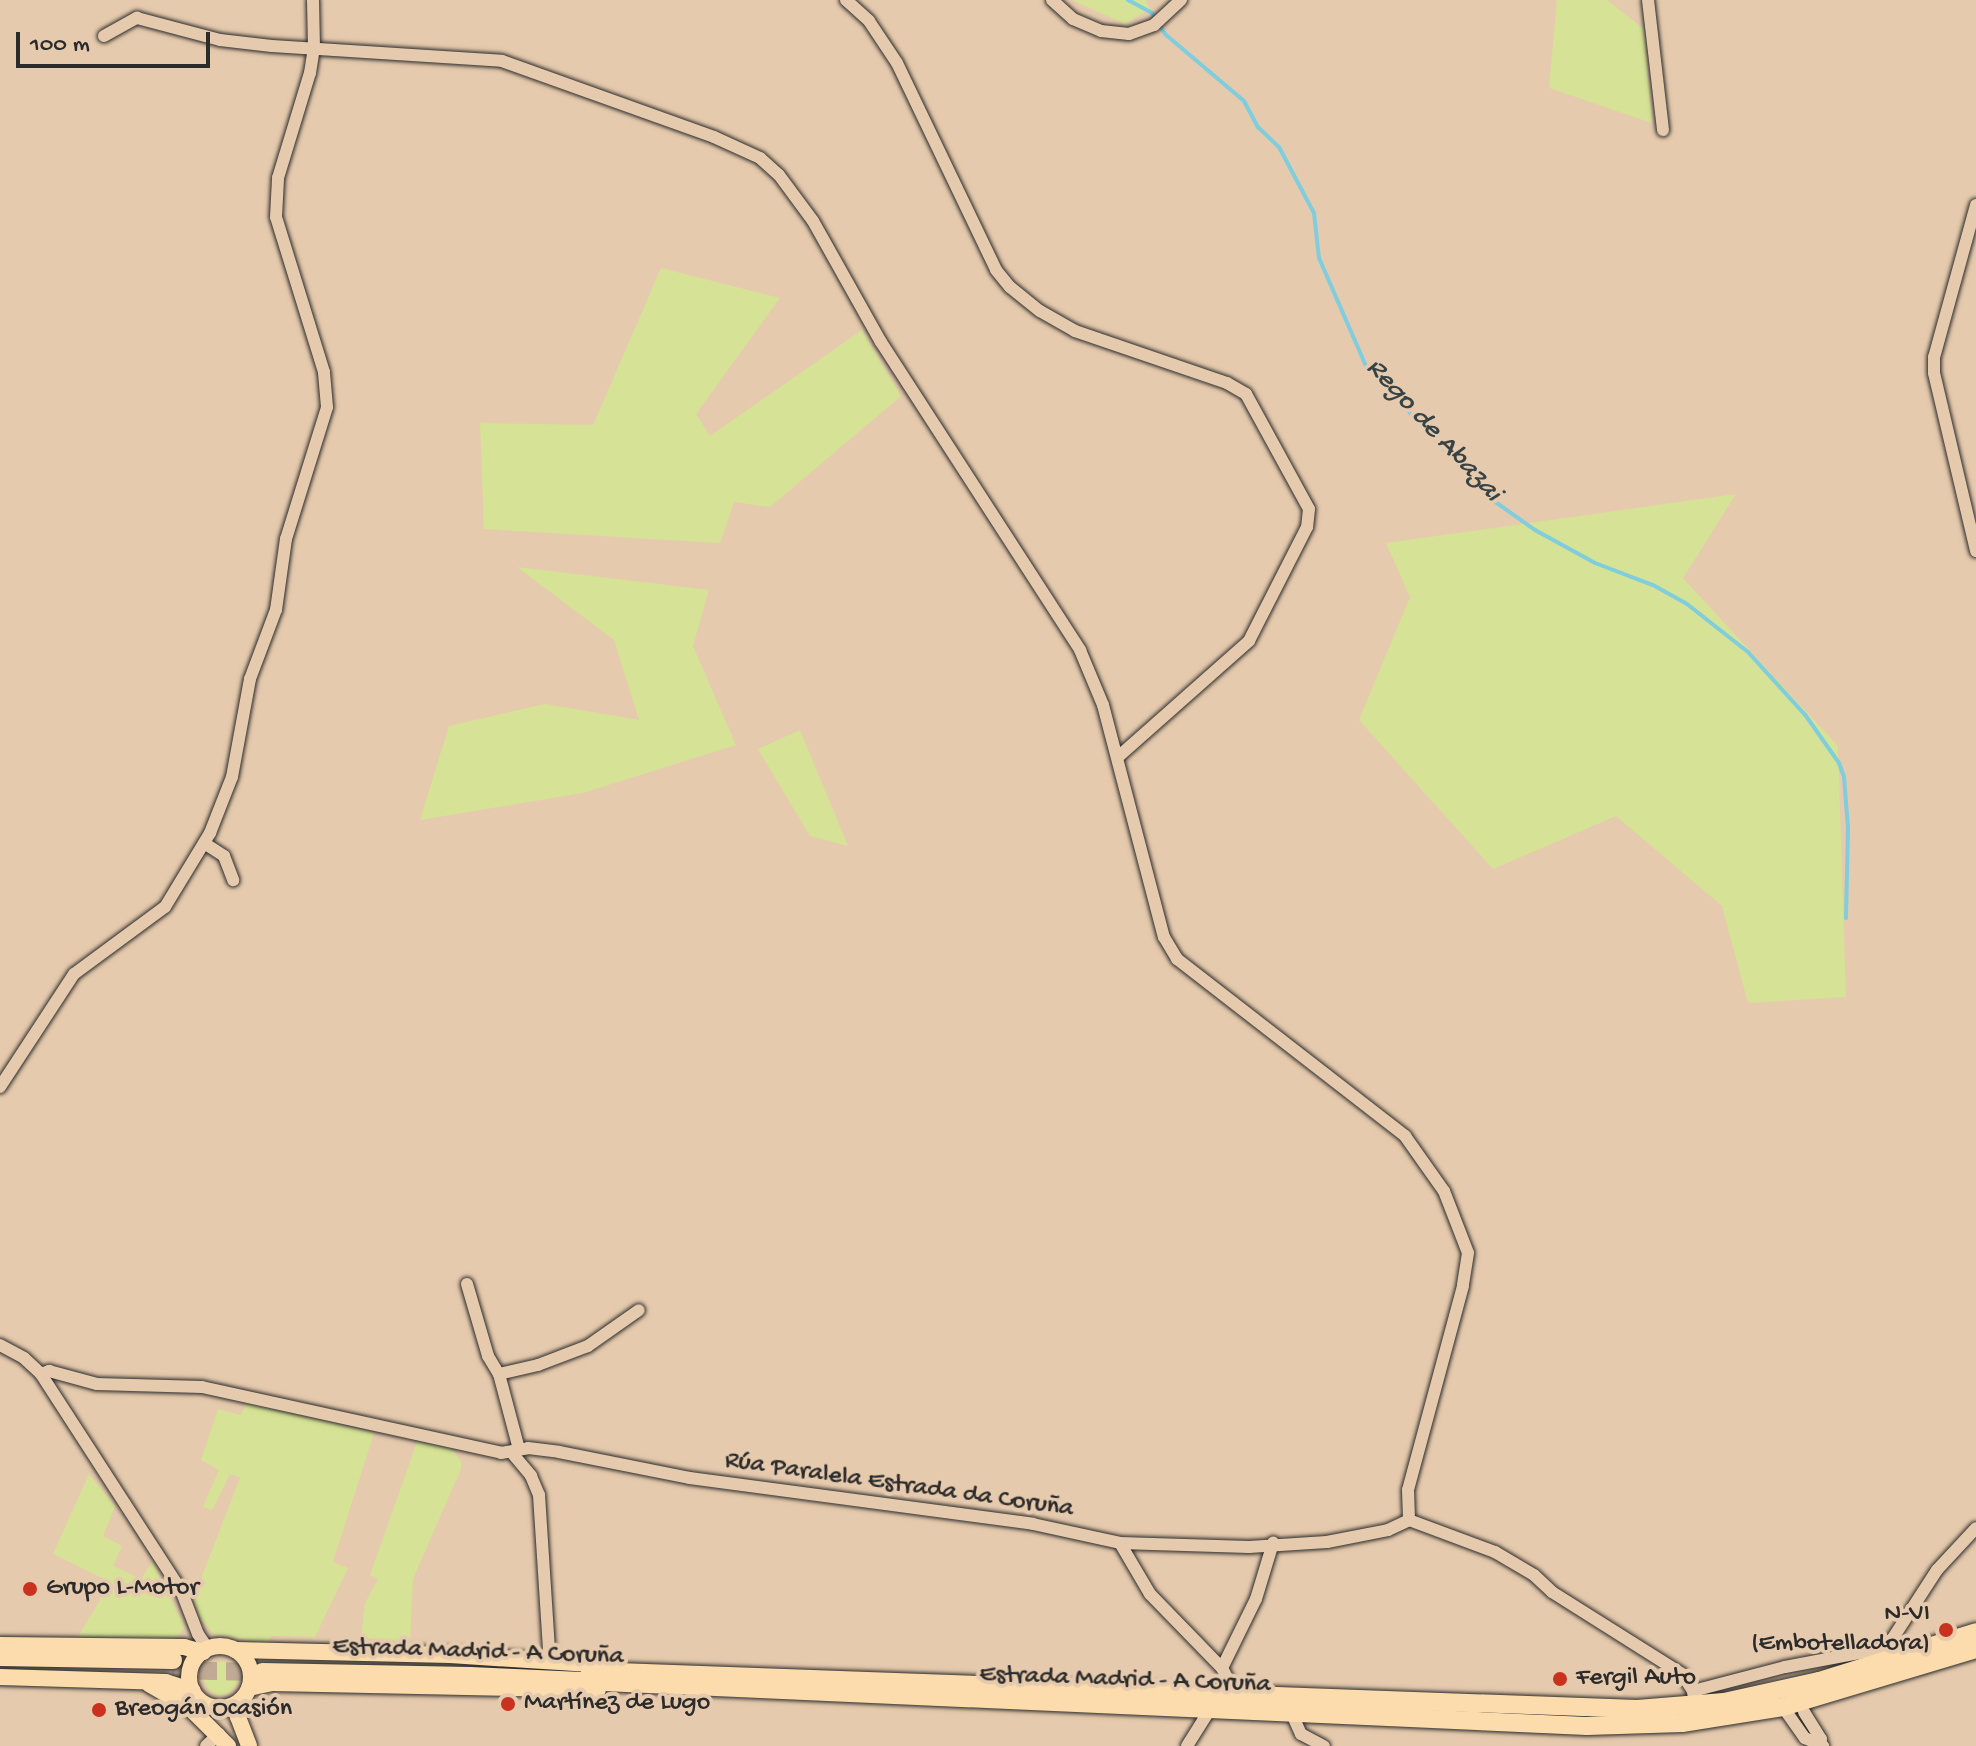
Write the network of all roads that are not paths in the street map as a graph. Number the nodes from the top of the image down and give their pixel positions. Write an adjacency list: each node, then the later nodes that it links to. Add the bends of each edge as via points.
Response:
1 (313, 0): 7 (street)
2 (846, 0): 11 (street, via 869,21 897,63 996,270 1010,287 1075,331 1246,394 1309,509 1307,527 1249,641)
3 (1052, 0): 4 (street, via 1073,19 1101,31 1129,34 1154,25)
4 (1181, 0)
5 (1648, 0): 8 (street)
6 (104, 36): 7 (street, via 137,18 220,40)
7 (314, 48): 11 (street, via 502,61 760,158 813,221 881,342 1080,650); 12 (street, via 278,178 276,217 324,372 327,407 286,539 276,610 250,679 232,777)
8 (1663, 130)
9 (1976, 205): 10 (street, via 1934,373)
10 (1976, 551)
11 (1118, 757): 21 (street, via 1164,937 1177,959 1405,1136 1426,1161 1462,1232 1468,1253 1463,1286 1408,1490)
12 (204, 843): 13 (street, via 224,856); 14 (street, via 165,907 74,974)
13 (233, 880)
14 (0, 1087)
15 (467, 1284): 19 (street, via 488,1356)
16 (639, 1310): 19 (street, via 588,1346)
17 (0, 1345): 18 (street)
18 (41, 1374): 20 (street, Rúa Paralela Estrada da Coruña, via 49,1371 97,1384 202,1387); 28 (street, via 181,1590)
19 (499, 1374): 20 (street)
20 (515, 1451): 23 (street, Rúa Paralela Estrada da Coruña, via 559,1452 690,1478 1033,1524); 32 (street, via 539,1495)
21 (1409, 1520): 24 (street, Rúa Paralela Estrada da Coruña, via 1388,1530 1327,1542); 42 (street, via 1495,1552 1534,1575 1552,1592 1682,1674)
22 (1976, 1528): 30 (street, via 1937,1570)
23 (1120, 1543): 24 (street, Rúa Paralela Estrada da Coruña); 35 (street, via 1150,1594)
24 (1273, 1543): 35 (street, via 1256,1599)
25 (1976, 1632): 30 (highway, Estrada Madrid - A Coruña)
26 (0, 1645): 28 (main road)
27 (1976, 1649): 44 (highway, Estrada Madrid - A Coruña)
28 (206, 1650): 29 (main road); 39 (main road, via 191,1669)
29 (235, 1650): 32 (main road); 40 (main road, via 250,1671)
30 (1886, 1653): 42 (street, via 1773,1674); 42 (highway, Estrada Madrid - A Coruña, via 1819,1681)
31 (0, 1657): 33 (highway, via 173,1665)
32 (547, 1661): 38 (main road)
33 (0, 1667)
34 (263, 1667): 38 (highway, Estrada Madrid - A Coruña)
35 (1222, 1668): 41 (street, via 1229,1681)
36 (0, 1677): 37 (main road)
37 (144, 1681): 39 (main road); 48 (main road, via 183,1703)
38 (699, 1681): 40 (main road, via 438,1689 272,1683); 41 (highway, Estrada Madrid - A Coruña); 45 (highway, Estrada Madrid - A Coruña)
39 (193, 1691): 43 (main road)
40 (244, 1695): 43 (main road, via 221,1708); 52 (main road, via 238,1717)
41 (1228, 1695): 42 (highway, Estrada Madrid - A Coruña, via 1575,1709)
42 (1694, 1698)
43 (211, 1707): 51 (main road)
44 (1783, 1707): 47 (highway, Estrada Madrid - A Coruña, via 1682,1723 1587,1726); 49 (street, via 1805,1738)
45 (1209, 1711): 47 (highway, Estrada Madrid - A Coruña); 53 (street)
46 (1804, 1712): 49 (street)
47 (1292, 1714): 54 (street, via 1301,1734)
48 (224, 1740): 50 (street)
49 (1821, 1745)
50 (206, 1746)
51 (237, 1746)
52 (249, 1746)
53 (1187, 1746)
54 (1324, 1746)

